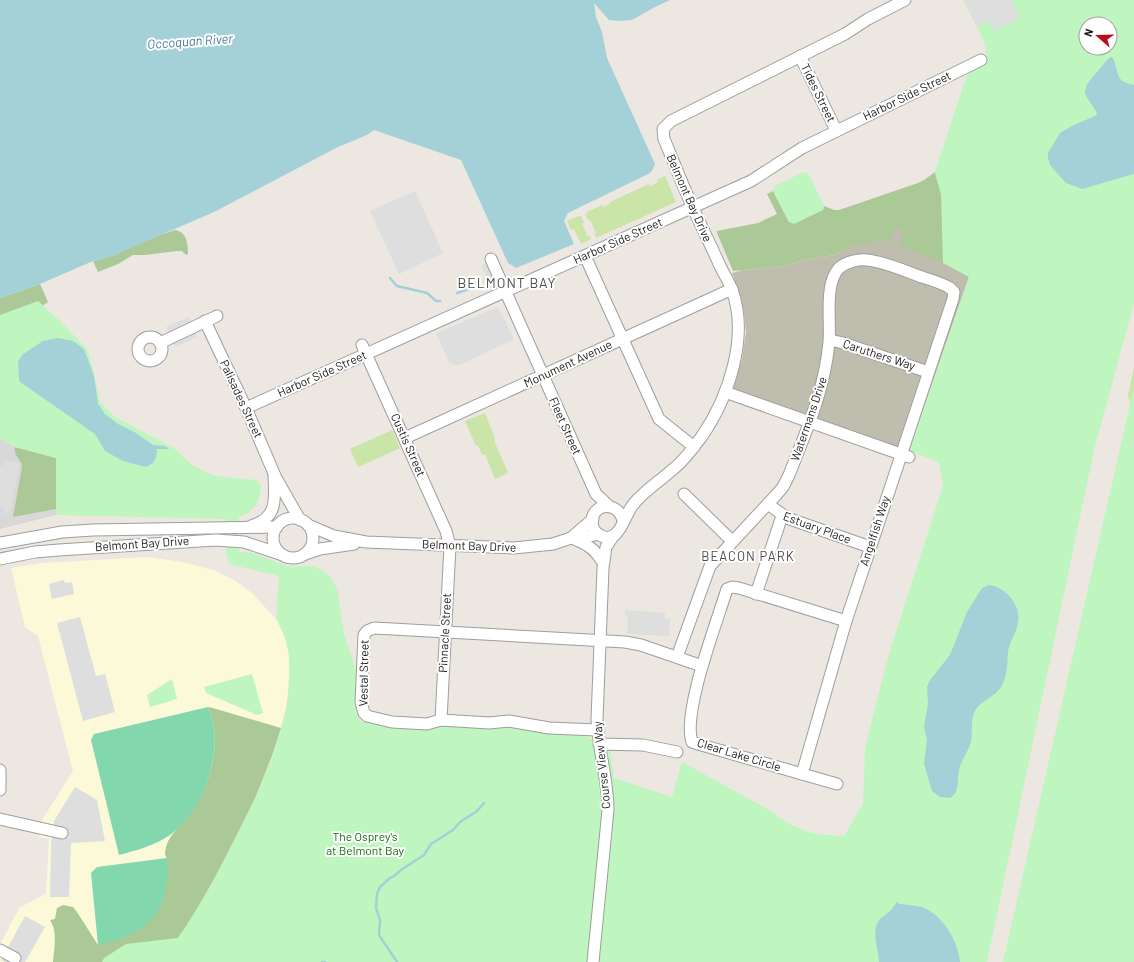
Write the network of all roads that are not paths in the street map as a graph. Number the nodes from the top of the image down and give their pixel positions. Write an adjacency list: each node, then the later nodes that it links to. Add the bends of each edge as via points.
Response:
1 (905, 0): 2 (street, Belmont Bay Drive)
2 (800, 56): 4 (street, Tides Street); 5 (street, Belmont Bay Drive, via 665,126 664,139)
3 (982, 60): 4 (street, Harbor Side Street)
4 (836, 130): 5 (street, Harbor Side Street, via 802,148 751,181)
5 (693, 208): 6 (street, Harbor Side Street); 8 (street, Belmont Bay Drive)
6 (585, 256): 9 (street, Harbor Side Street); 13 (street)
7 (491, 259): 9 (street, Fleet Street)
8 (732, 289): 13 (street, Monument Avenue); 19 (street, Belmont Bay Drive, via 737,310 739,340)
9 (506, 291): 16 (street, Harbor Side Street); 18 (street, Fleet Street)
10 (953, 291): 14 (street, Watermans Drive, via 948,286 874,261 859,260 844,265 836,273 830,290); 17 (street, Angelfish Way, via 953,299)
11 (216, 316): 12 (street)
12 (205, 321): 15 (street); 20 (street, Palisades Street)
13 (623, 338): 18 (street, Monument Avenue); 23 (street, via 659,419)
14 (830, 340): 17 (street, Caruthers Way); 21 (street, Watermans Drive, via 822,387)
15 (160, 343)
16 (364, 350): 20 (street, Harbor Side Street); 22 (street, Custis Street)
17 (928, 372): 24 (street, Angelfish Way)
18 (543, 375): 22 (street, Monument Avenue); 26 (street, Fleet Street)
19 (725, 392): 21 (street); 23 (street, Belmont Bay Drive, via 711,421)
20 (246, 408): 25 (street, Palisades Street)
21 (809, 422): 24 (street); 29 (street, Watermans Drive, via 786,482)
22 (405, 438): 43 (street, Custis Street, via 446,531)
23 (694, 447): 28 (street, Belmont Bay Drive, via 674,469)
24 (905, 456): 44 (street, Angelfish Way)
25 (275, 475): 33 (street, Palisades Street); 35 (street, Palisades Street, via 279,497); 36 (street, via 276,497 272,510 262,522)
26 (596, 494): 30 (street, Fleet Street); 31 (street, Fleet Street)
27 (684, 494): 40 (street)
28 (635, 501): 30 (street, Belmont Bay Drive); 34 (street, Belmont Bay Drive)
29 (768, 504): 32 (street, Estuary Place); 40 (street, Watermans Drive)
30 (611, 507): 31 (street, Belmont Bay Drive, via 600,508); 34 (street, via 620,514)
31 (594, 516): 37 (street, via 594,528); 39 (street, Belmont Bay Drive)
32 (782, 516): 44 (street, Estuary Place); 49 (street)
33 (304, 522): 35 (street, Belmont Bay Drive, via 291,519); 41 (street, Belmont Bay Drive, via 334,536); 45 (street, via 312,532 313,540)
34 (622, 523): 38 (street, Belmont Bay Drive, via 621,529)
35 (278, 526): 36 (street, Belmont Bay Drive); 46 (street, via 274,542 277,550)
36 (244, 527): 42 (street, Belmont Bay Drive, via 93,530 57,533)
37 (599, 535): 38 (street, Belmont Bay Drive); 39 (street, Belmont Bay Drive); 48 (street, Course View Way)
38 (614, 535): 48 (street, Course View Way, via 606,547)
39 (571, 538): 43 (street, Belmont Bay Drive, via 528,548); 48 (street, via 589,546 596,552)
40 (732, 541): 53 (street, Watermans Drive, via 707,570)
41 (366, 542): 43 (street, Belmont Bay Drive); 45 (street, Belmont Bay Drive)
42 (0, 543)
43 (450, 546): 51 (street, Pinnacle Street)
44 (870, 547): 50 (street, Angelfish Way)
45 (305, 554): 46 (street, Belmont Bay Drive, via 296,558)
46 (283, 555): 47 (street, Belmont Bay Drive, via 244,542 216,540 35,552)
47 (0, 559)
48 (602, 564): 52 (street, Course View Way)
49 (756, 594): 50 (street, Clear Lake Circle); 54 (street, Clear Lake Circle, via 732,587 727,589)
50 (846, 621): 60 (street, Angelfish Way)
51 (446, 632): 52 (street, Vestal Street); 55 (street, Pinnacle Street); 55 (street, Vestal Street, via 370,629 364,635 363,641 361,702 364,713 392,722 426,724)
52 (599, 641): 53 (street, via 641,645); 56 (street, Course View Way)
53 (677, 657): 54 (street)
54 (702, 666): 60 (street, Clear Lake Circle, via 693,703 690,735 692,742)
55 (441, 720): 56 (street, Vestal Street, via 483,723 516,721 549,728)
56 (597, 730): 57 (street, Course View Way)
57 (599, 744): 58 (street, via 643,745); 67 (street, Course View Way, via 608,810)
58 (676, 752)
59 (0, 770): 62 (street)
60 (802, 774): 61 (street, Clear Lake Circle)
61 (838, 784)
62 (0, 790)
63 (0, 819): 64 (street)
64 (62, 833)
65 (0, 950): 66 (street)
66 (15, 958)
67 (593, 962)

